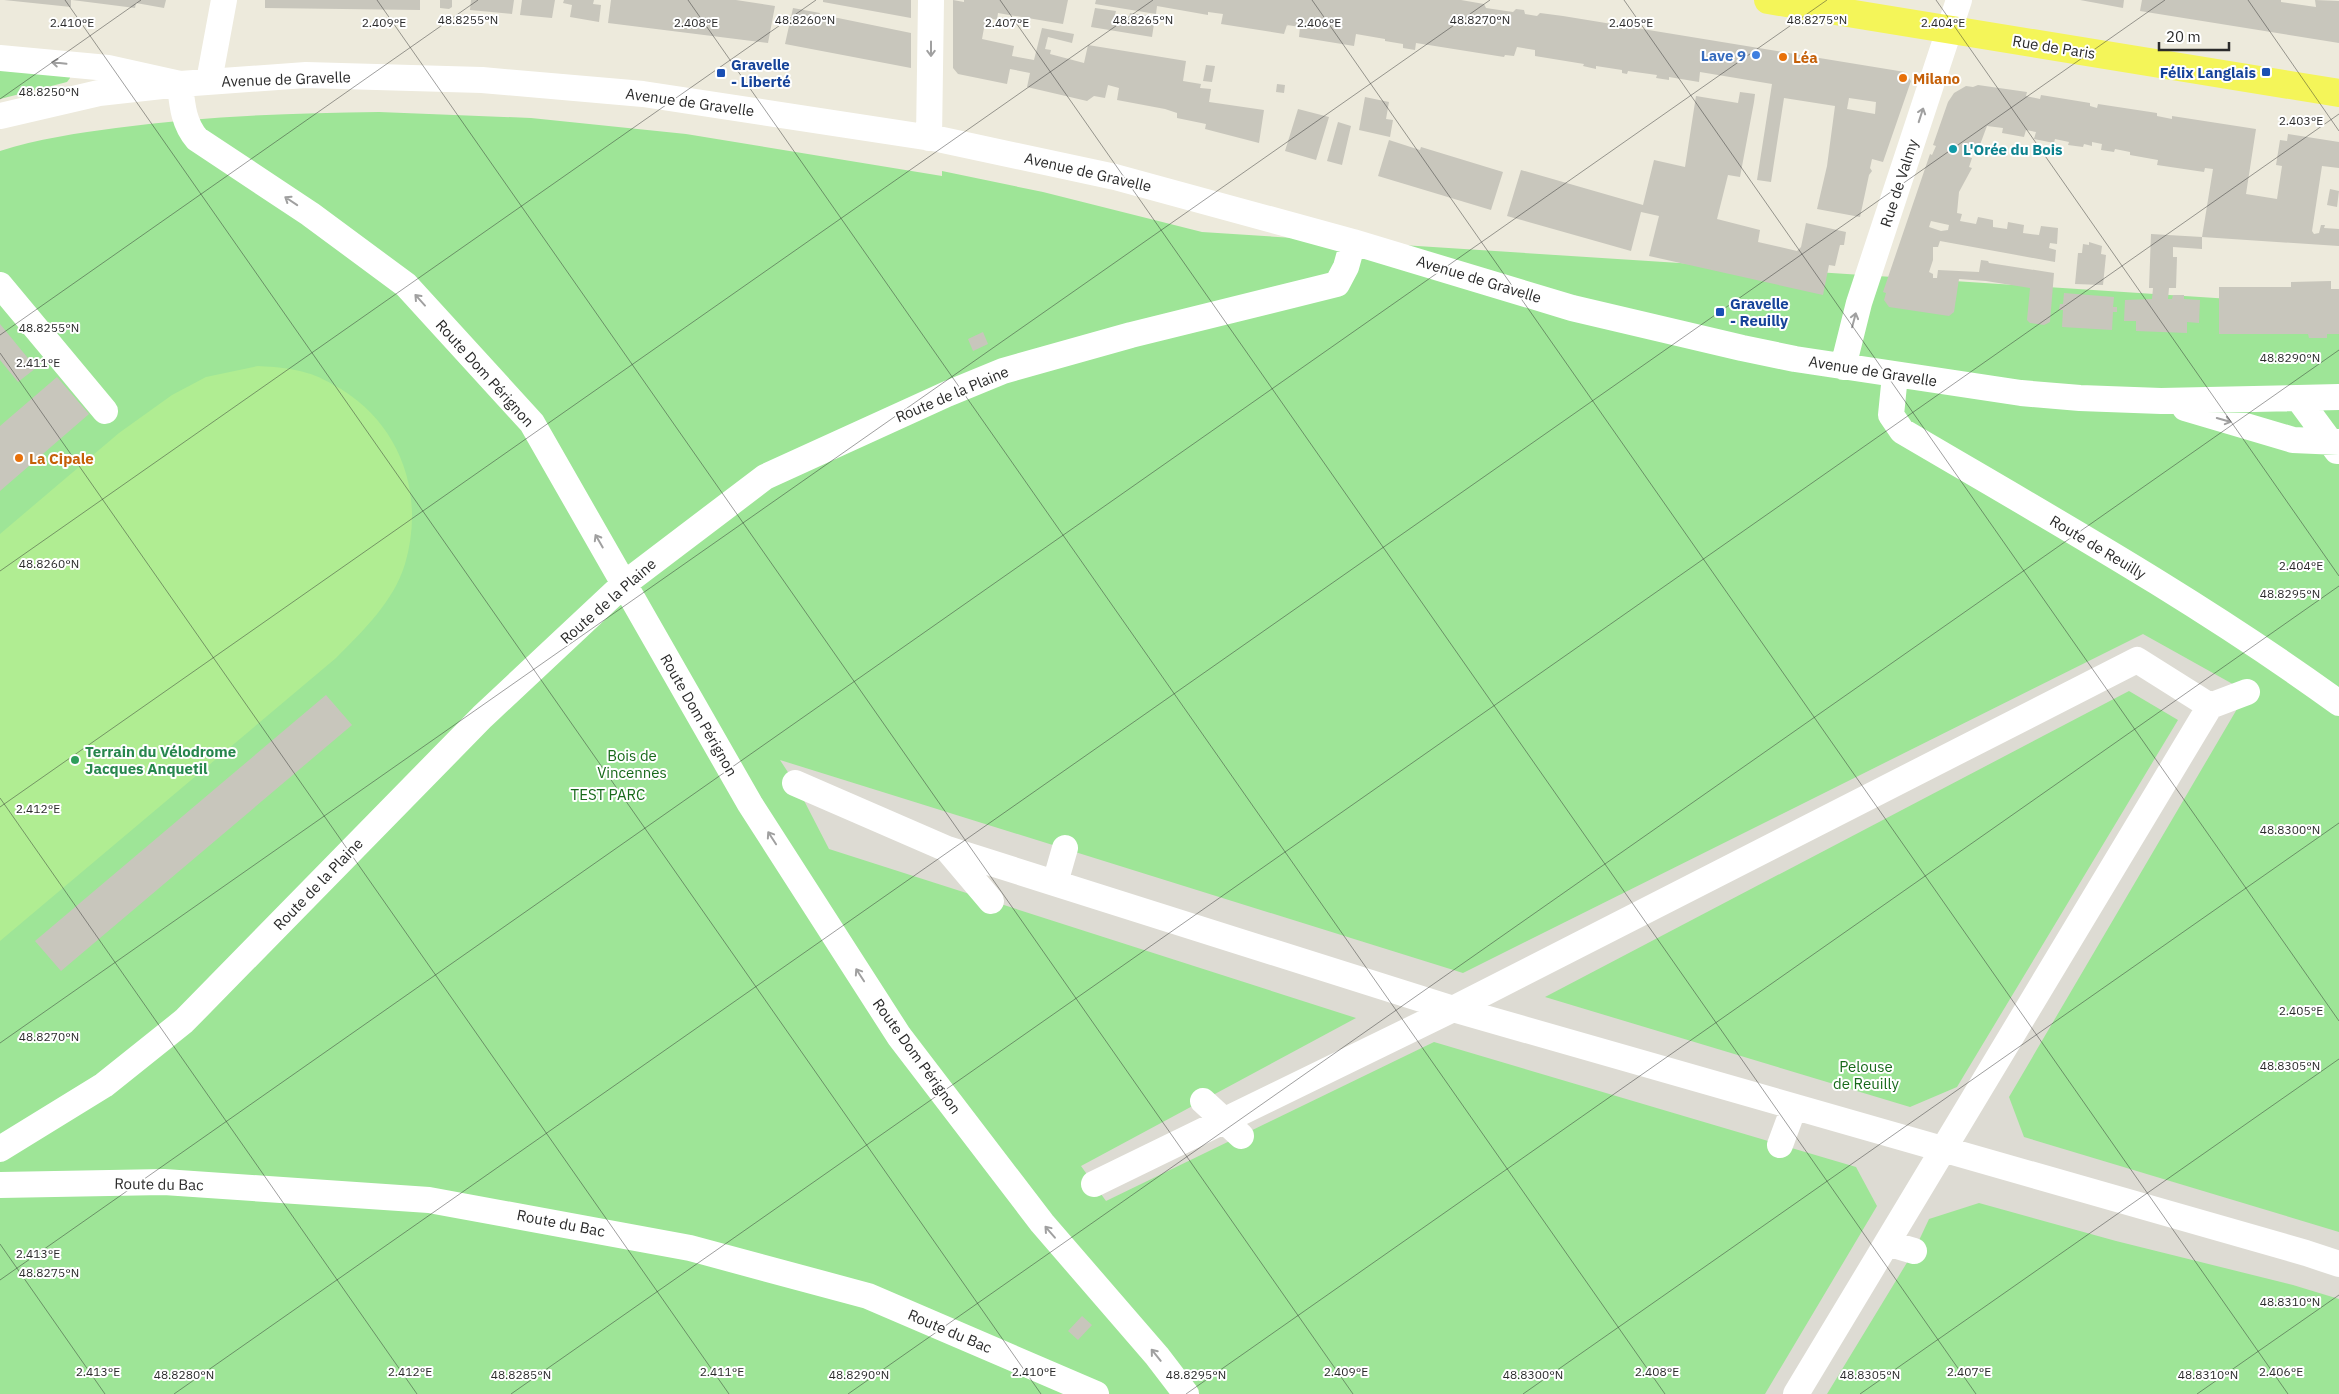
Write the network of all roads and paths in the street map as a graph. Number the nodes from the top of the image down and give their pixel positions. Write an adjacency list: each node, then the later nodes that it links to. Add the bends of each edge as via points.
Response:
1 (224, 0): 8 (street)
2 (931, 0): 13 (street, one-way to 13)
3 (1959, 0): 5 (street, Rue de Valmy)
4 (1775, 1): 5 (main road, Rue de Paris)
5 (1949, 30): 11 (main road, Rue de Paris); 16 (street, Rue de Valmy, one-way to 5, via 1859,303)
6 (0, 58): 7 (street, one-way to 6)
7 (108, 68): 9 (street); 10 (street)
8 (209, 81): 9 (street, Avenue de Gravelle); 13 (street, Avenue de Gravelle, via 306,75 482,80 643,94)
9 (180, 84): 10 (street, Avenue de Gravelle); 23 (street, Route Dom Pérignon, one-way to 9, via 532,423 406,285 310,214 197,139 190,131 183,112)
10 (99, 93): 12 (street, Avenue de Gravelle)
11 (2339, 93)
12 (0, 116)
13 (930, 138): 14 (street, Avenue de Gravelle, via 1115,177)
14 (1354, 242): 16 (street, Avenue de Gravelle, via 1572,308 1742,348); 23 (street, Route de la Plaine, via 1337,284 1131,335 1003,371 765,477)
15 (0, 285): 21 (street)
16 (1843, 367): 17 (street, Avenue de Gravelle)
17 (1895, 375): 20 (street, Avenue de Gravelle, via 2021,393); 25 (street, Route de Reuilly, via 1891,415 1902,431 2148,576 2274,656)
18 (2339, 397): 19 (street, Avenue de Gravelle)
19 (2298, 398): 20 (street, Avenue de Gravelle); 22 (street)
20 (2161, 401): 22 (street, Avenue de Gravelle, one-way to 22, via 2293,440)
21 (105, 411)
22 (2337, 446)
23 (624, 584): 37 (street, Route de la Plaine, via 482,717 184,1021 104,1085); 45 (street, Route Dom Pérignon, one-way to 23, via 1158,1356 1042,1223 900,1036 750,804)
24 (2247, 692): 26 (street)
25 (2339, 703)
26 (2210, 706): 32 (street, via 2138,660); 38 (street)
27 (795, 783): 29 (street)
28 (1065, 848): 30 (street)
29 (947, 849): 30 (street); 31 (street)
30 (1055, 883): 32 (street)
31 (991, 901)
32 (1453, 1009): 34 (street); 35 (street)
33 (1203, 1100): 35 (street)
34 (1794, 1107): 36 (street); 38 (street)
35 (1232, 1128): 39 (street)
36 (1780, 1145)
37 (0, 1149)
38 (1943, 1149): 41 (street); 43 (street)
39 (1094, 1184)
40 (0, 1185): 44 (street, Route du Bac, via 164,1182 429,1200 690,1248 868,1296)
41 (1887, 1243): 42 (street); 46 (street)
42 (1914, 1251)
43 (2339, 1264)
44 (1096, 1394)
45 (1186, 1394)
46 (1796, 1394)

